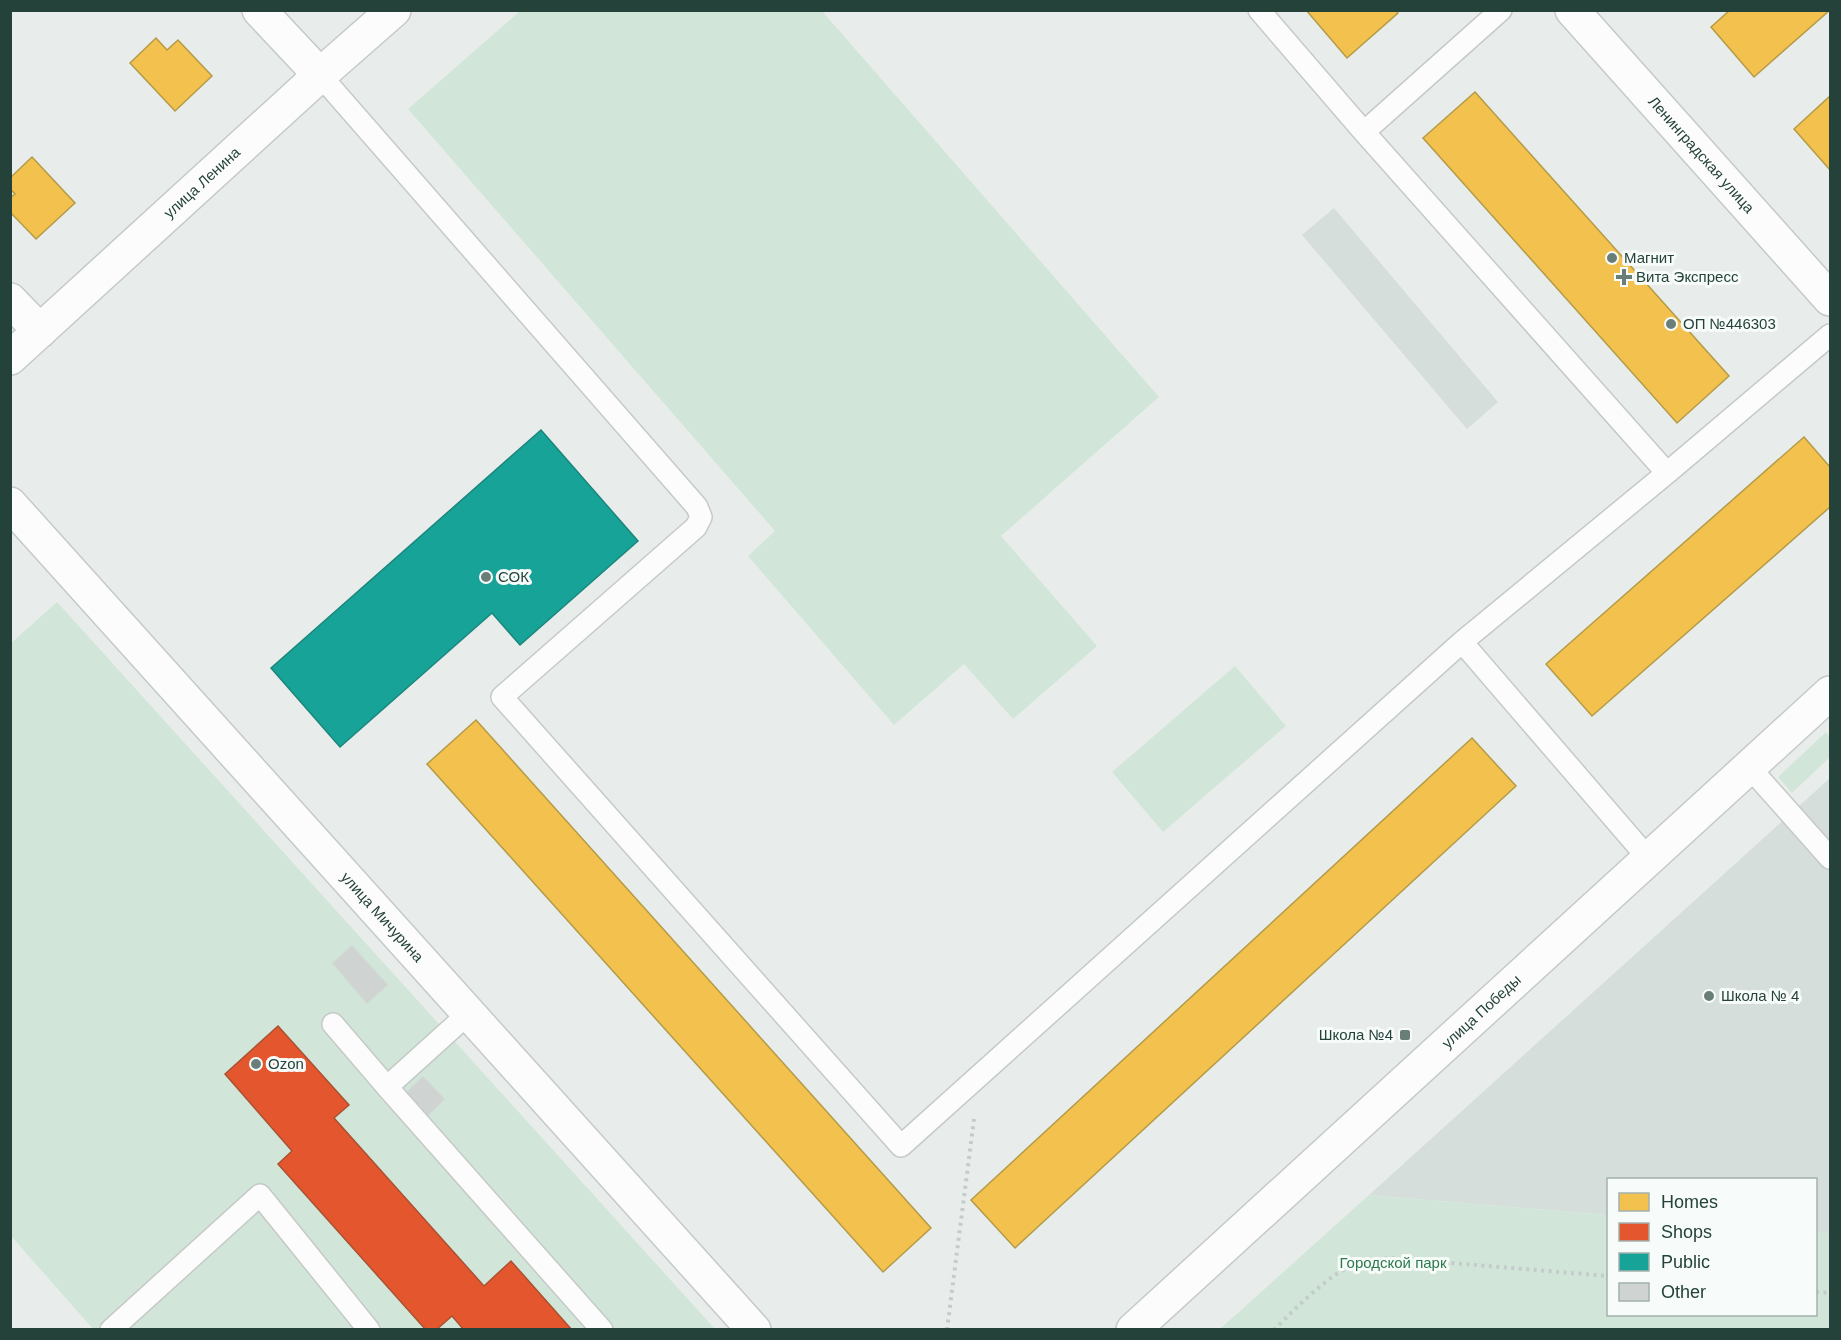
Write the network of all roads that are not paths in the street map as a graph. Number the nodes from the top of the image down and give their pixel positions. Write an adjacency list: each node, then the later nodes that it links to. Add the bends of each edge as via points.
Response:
1 (259, 10): 6 (street)
2 (394, 10): 6 (street, улица Ленина)
3 (1259, 10): 7 (lane)
4 (1501, 10): 7 (lane)
5 (1572, 10): 8 (street, Ленинградская улица)
6 (320, 75): 10 (street, улица Ленина); 15 (lane, via 697,507 701,517 696,527 502,697 901,1146)
7 (1364, 132): 13 (lane)
8 (1830, 299)
9 (10, 300): 10 (street)
10 (40, 332): 12 (street, улица Ленина)
11 (1830, 334): 13 (lane)
12 (10, 358)
13 (1667, 474): 15 (lane)
14 (10, 504): 20 (street, улица Мичурина)
15 (1462, 642): 18 (lane)
16 (1830, 693): 17 (street, улица Победы)
17 (1750, 768): 18 (street, улица Победы); 19 (lane)
18 (1648, 858): 27 (street, улица Победы)
19 (1830, 858)
20 (469, 1013): 22 (lane); 26 (street, улица Мичурина)
21 (333, 1024): 22 (lane)
22 (387, 1087): 25 (lane)
23 (111, 1329): 24 (lane, via 260,1195)
24 (369, 1329)
25 (603, 1329)
26 (754, 1329)
27 (1133, 1329)

